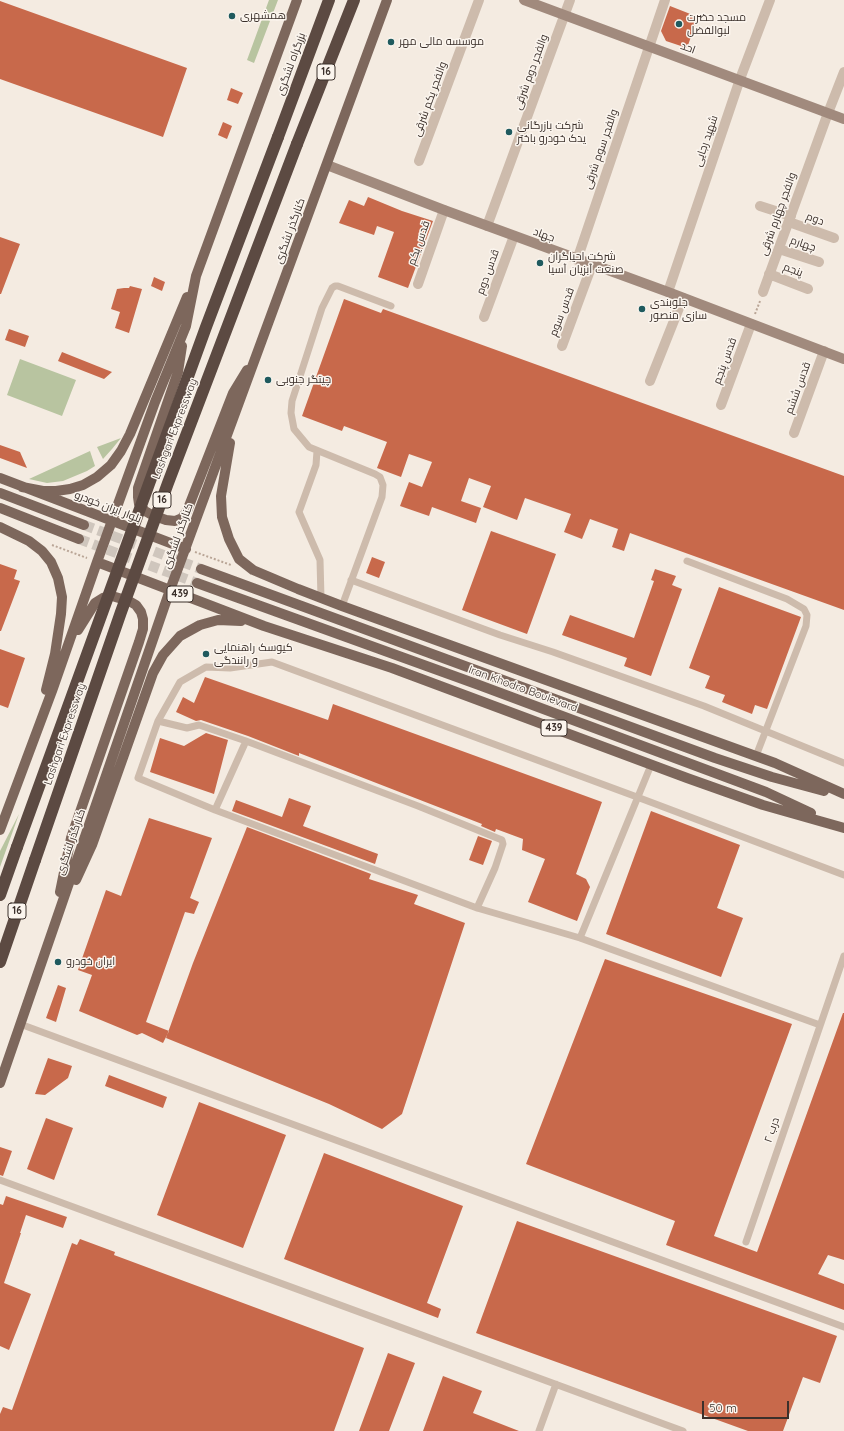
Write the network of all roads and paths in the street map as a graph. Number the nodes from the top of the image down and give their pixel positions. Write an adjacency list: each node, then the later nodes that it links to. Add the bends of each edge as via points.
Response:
1 (297, 0): 30 (main road)
2 (329, 0): 16 (highway, بزرگراه لشگری / 16)
3 (354, 0): 86 (highway, Lashgari Expressway / 16, bridge, via 120,612)
4 (387, 0): 18 (main road, کنارگذر لشگری)
5 (479, 0): 17 (street, والفجر یکم شرقی)
6 (524, 0): 10 (street, احد)
7 (570, 0): 10 (street, والفجر دوم شرقی)
8 (665, 0): 11 (street, والفجر سوم شرقی)
9 (770, 0): 13 (street, شهید رجایی)
10 (565, 15): 11 (street, احد); 22 (street, والفجر دوم شرقی)
11 (649, 46): 13 (street, احد); 26 (street, والفجر سوم شرقی)
12 (844, 72): 14 (street, والفجر چهارم شرقی)
13 (740, 79): 14 (street, احد); 33 (street, شهید رجایی)
14 (828, 112): 15 (street, احد); 21 (street, والفجر چهارم شرقی)
15 (844, 119)
16 (278, 137): 81 (highway, Lashgari Expressway / 16, bridge, via 206,327)
17 (419, 161)
18 (327, 165): 20 (street, جهاد); 41 (main road, کنارگذر لشگری)
19 (760, 206): 21 (street, دوم)
20 (444, 210): 22 (street, جهاد); 31 (street, قدس یکم)
21 (790, 219): 24 (street, دوم); 25 (street, والفجر چهارم شرقی)
22 (487, 226): 23 (street, جهاد)
23 (514, 236): 26 (street, جهاد); 37 (street, قدس دوم)
24 (834, 238)
25 (778, 249): 27 (street, چهارم); 29 (street, والفجر چهارم شرقی)
26 (577, 260): 28 (street, جهاد)
27 (819, 262)
28 (592, 265): 33 (street, جهاد); 40 (street, قدس سوم)
29 (769, 274): 32 (street, پنجم); 34 (street, والفجر چهارم شرقی)
30 (196, 276): 39 (main road); 50 (main road, via 130,434 111,465 97,476 70,489 56,491)
31 (418, 284)
32 (808, 289)
33 (668, 292): 35 (street, جهاد)
34 (763, 292): 38 (path)
35 (683, 298): 38 (street, جهاد); 44 (street)
36 (391, 306): 48 (lane, via 338,286 332,288 322,308 292,401 294,429 309,447)
37 (484, 317)
38 (752, 324): 42 (street, جهاد); 45 (street, قدس پنجم)
39 (186, 326): 41 (main road, via 178,372 138,488 139,504 145,511 166,520 175,521 182,518 187,511 233,393); 53 (main road)
40 (562, 346)
41 (259, 350): 46 (main road, کنارگذر لشگری)
42 (824, 351): 43 (street, جهاد); 47 (street, قدس ششم)
43 (844, 359)
44 (650, 381)
45 (721, 405)
46 (235, 415): 57 (main road, کنارگذر لشگری); 64 (main road, via 221,496 222,517 229,539 239,559 253,570)
47 (794, 433)
48 (317, 451): 61 (lane, via 375,474 380,477 383,485 382,497); 64 (lane, via 316,465 299,512 320,560)
49 (0, 478): 50 (main road)
50 (22, 486): 53 (main road, بلوار ایران خودرو)
51 (0, 494): 54 (main road)
52 (0, 508): 56 (main road)
53 (112, 521): 57 (main road, بلوار ایران خودرو); 58 (main road)
54 (84, 525)
55 (0, 528): 70 (main road, via 42,550 58,578 62,597 55,654)
56 (79, 539)
57 (186, 549): 63 (main road, کنارگذر لشگری)
58 (97, 562): 63 (main road, 439); 67 (main road)
59 (687, 562): 69 (lane, via 786,599 804,609 807,615 806,626)
60 (201, 569): 75 (main road, Iran Khodro Boulevard / 439, via 715,758 772,777)
61 (351, 580): 65 (lane); 69 (lane, via 704,706)
62 (197, 583): 78 (main road, Iran Khodro Boulevard / 439, via 766,792)
63 (170, 590): 66 (main road, 439); 83 (main road, کنارگذر لشگری)
64 (321, 598): 65 (main road, Iran Khodro Boulevard)
65 (342, 606): 72 (main road, Iran Khodro Boulevard)
66 (264, 626): 74 (main road, Iran Khodro Boulevard / 439, via 392,668); 83 (main road, via 236,620 218,620 200,625 180,636 163,655 153,673 92,845)
67 (52, 691): 70 (main road); 83 (main road, via 80,627 95,603 112,596 136,605 141,612 143,628 72,838)
68 (158, 721): 71 (lane, via 187,728 199,725); 76 (lane, via 180,682 206,667 230,668 272,662); 77 (lane, via 138,778)
69 (766, 731): 72 (lane); 73 (lane)
70 (34, 738): 79 (main road)
71 (246, 741): 77 (lane); 82 (lane, via 502,840 495,868)
72 (756, 756): 75 (main road, Iran Khodro Boulevard)
73 (844, 764)
74 (651, 765): 76 (lane); 78 (main road, Iran Khodro Boulevard / 439, via 763,805)
75 (844, 795)
76 (637, 797): 80 (lane); 84 (lane)
77 (215, 810): 82 (lane)
78 (841, 827)
79 (0, 830)
80 (844, 875)
81 (0, 895)
82 (477, 908): 84 (lane)
83 (52, 931): 87 (main road, کنارگذر لشگری)
84 (580, 938): 88 (lane)
85 (844, 956): 88 (lane, درب ۲)
86 (0, 962)
87 (20, 1024): 89 (main road, کنارگذر لشگری); 92 (lane)
88 (820, 1025): 91 (lane, درب ۲)
89 (0, 1083)
90 (0, 1180): 93 (lane)
91 (746, 1242)
92 (844, 1327)
93 (556, 1384): 94 (lane); 95 (lane)
94 (539, 1431)
95 (683, 1431)

